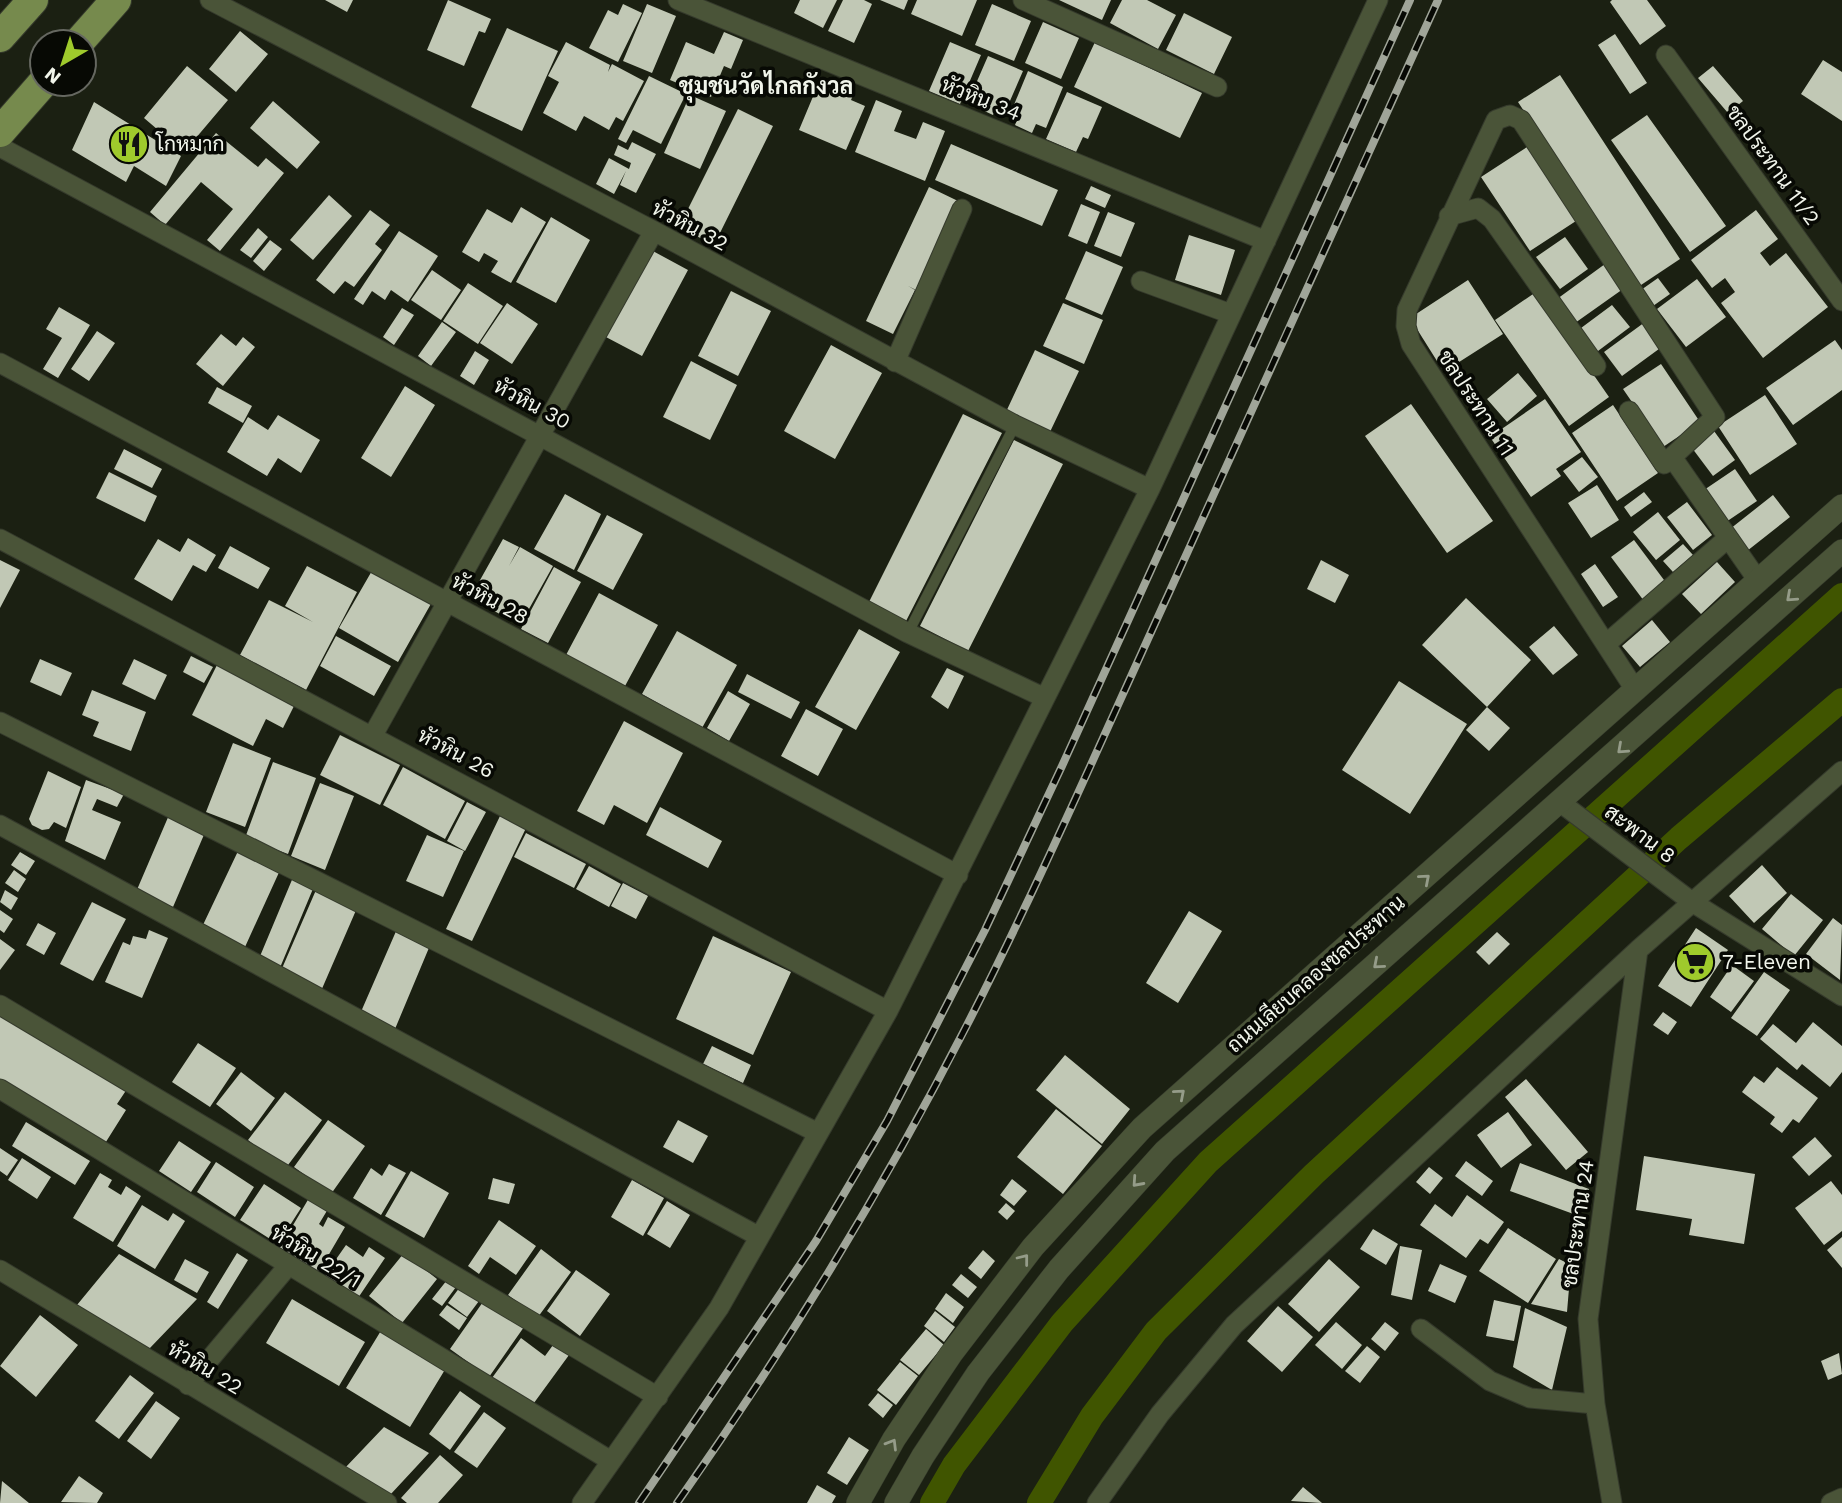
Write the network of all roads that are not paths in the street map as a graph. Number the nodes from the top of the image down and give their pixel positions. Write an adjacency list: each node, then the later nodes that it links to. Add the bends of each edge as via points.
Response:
1 (33, 0): 8 (main road)
2 (116, 0): 7 (main road)
3 (210, 0): 16 (street, หัวหิน 32)
4 (678, 0): 17 (street, หัวหิน 34)
5 (1023, 0): 10 (street)
6 (1378, 0): 17 (street)
7 (91, 28)
8 (0, 37)
9 (1666, 55): 19 (street, ชลประทาน 11/2)
10 (1217, 87)
11 (30, 98): 12 (main road)
12 (0, 132)
13 (0, 147): 26 (street, หัวหิน 30)
14 (962, 209): 21 (street)
15 (1449, 216): 23 (street, via 1478,208 1492,219); 27 (street, ชลประทาน 11, via 1496,120 1510,115 1521,120 1715,417); 36 (street, ชลประทาน 11, via 1407,310 1411,344)
16 (654, 231): 21 (street, หัวหิน 32); 26 (street)
17 (1266, 241): 20 (street)
18 (1141, 281): 20 (street)
19 (1842, 301)
20 (1231, 314): 28 (street)
21 (895, 362): 25 (street, หัวหิน 32)
22 (0, 363): 34 (street, หัวหิน 28)
23 (1596, 366)
24 (1629, 411): 27 (street, via 1664,464)
25 (1015, 425): 28 (street, หัวหิน 32); 35 (lane)
26 (541, 435): 34 (street); 35 (street, หัวหิน 30)
27 (1672, 457): 30 (street)
28 (1150, 489): 38 (street)
29 (1842, 506): 33 (street, ถนนเลียบคลองชลประทาน)
30 (1728, 538): 33 (street); 36 (street)
31 (0, 540): 40 (street, หัวหิน 26)
32 (1842, 551): 43 (street, ถนนเลียบคลองชลประทาน, one-way to 43)
33 (1759, 582): 37 (street, ถนนเลียบคลองชลประทาน)
34 (447, 602): 40 (street); 45 (street, หัวหิน 28)
35 (908, 633): 38 (street, หัวหิน 30)
36 (1605, 644): 37 (street, ชลประทาน 11)
37 (1636, 691): 42 (street, ถนนเลียบคลองชลประทาน)
38 (1045, 698): 45 (street)
39 (0, 722): 52 (street)
40 (373, 735): 50 (street, หัวหิน 26)
41 (1842, 771): 46 (street)
42 (1537, 780): 43 (street); 64 (street, ถนนเลียบคลองชลประทาน, one-way to 42, via 951,1354 1033,1247 1142,1128)
43 (1561, 803): 46 (street, สะพาน 8); 65 (street, ถนนเลียบคลองชลประทาน, one-way to 65, via 1165,1151 1059,1269 978,1373)
44 (0, 825): 53 (street)
45 (958, 874): 50 (street)
46 (1692, 902): 47 (street); 48 (street, สะพาน 8)
47 (1638, 950): 59 (street, ชลประทาน 24, via 1588,1319); 66 (street, via 1234,1325 1160,1414)
48 (1842, 996)
49 (0, 1004): 58 (street)
50 (888, 1011): 52 (street)
51 (0, 1089): 54 (street, หัวหิน 22/1)
52 (816, 1132): 53 (street)
53 (758, 1236): 58 (street, via 719,1308)
54 (288, 1266): 57 (street); 60 (street, หัวหิน 22/1)
55 (0, 1270): 57 (street, หัวหิน 22)
56 (1421, 1329): 59 (street, via 1490,1381 1530,1398)
57 (188, 1385): 62 (street, หัวหิน 22)
58 (658, 1397): 60 (street)
59 (1595, 1404): 67 (street, ชลประทาน 24)
60 (611, 1461): 63 (street)
61 (1842, 1498): 68 (street)
62 (387, 1503)
63 (582, 1503)
64 (858, 1503)
65 (896, 1503)
66 (1097, 1503)
67 (1612, 1503)
68 (1831, 1503)

